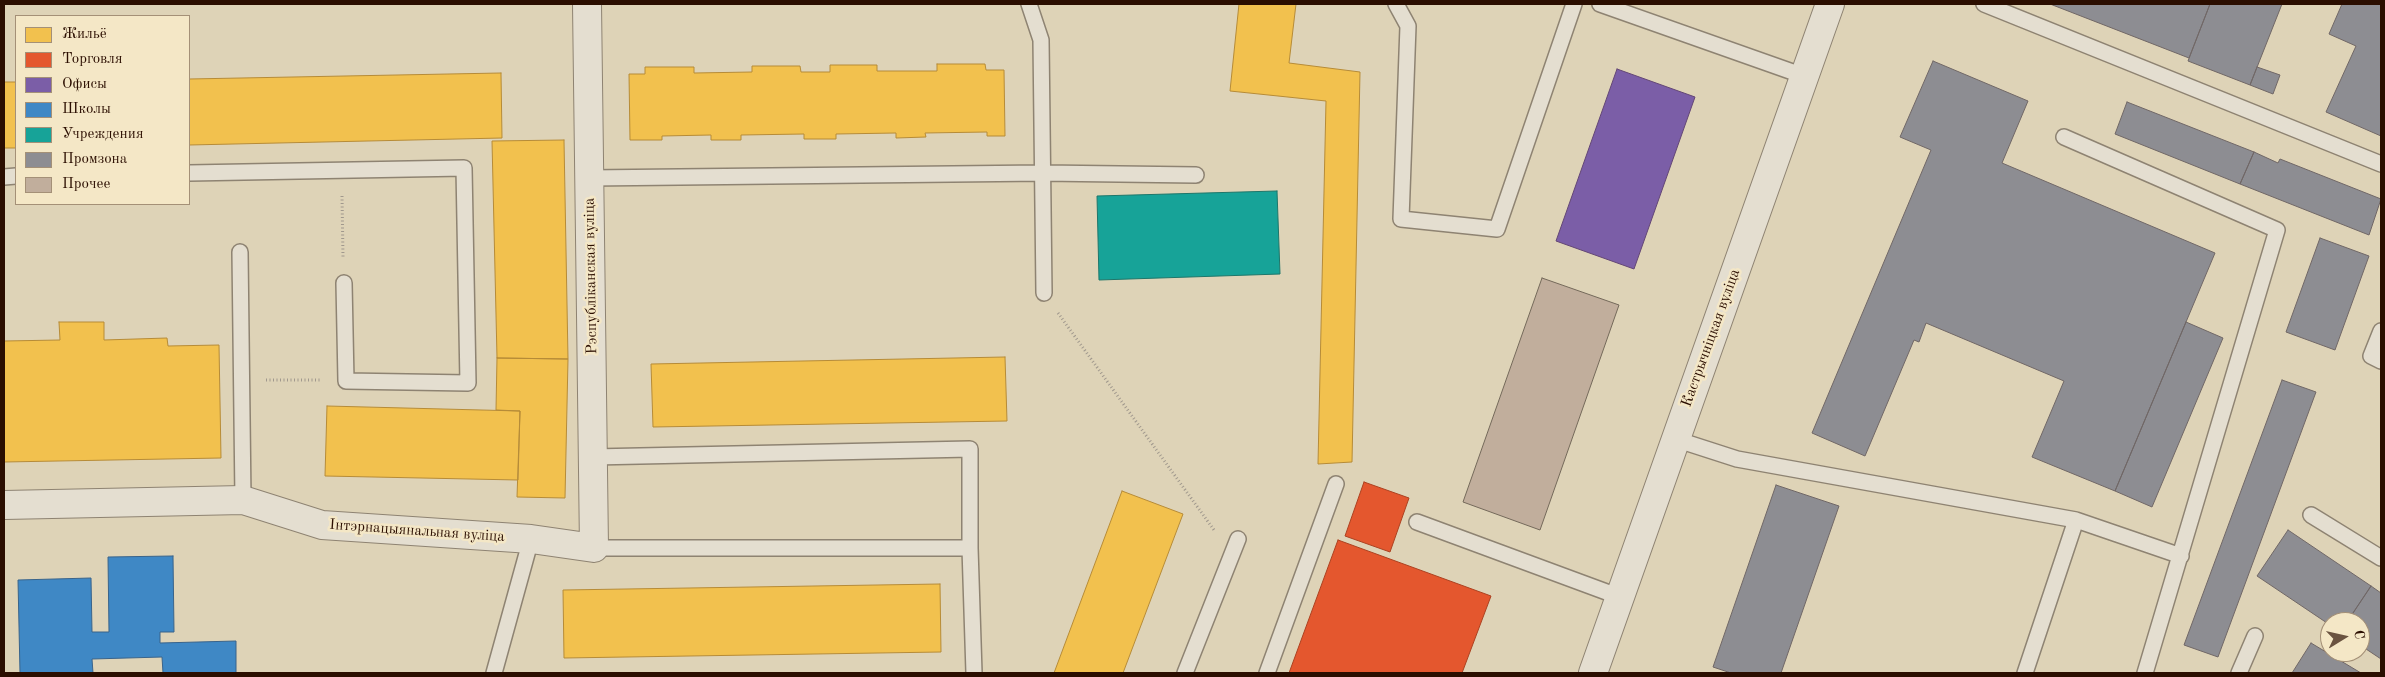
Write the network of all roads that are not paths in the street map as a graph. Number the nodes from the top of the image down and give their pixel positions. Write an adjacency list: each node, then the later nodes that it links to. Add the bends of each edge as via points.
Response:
1 (587, 4): 14 (street, Рэспубліканская вуліца)
2 (1029, 4): 12 (lane, via 1041,40)
3 (1396, 4): 4 (lane, via 1408,26 1401,219 1497,228)
4 (1574, 4)
5 (1600, 4): 8 (lane)
6 (1830, 4): 8 (street, Кастрычніцкая вуліца)
7 (1984, 4): 10 (lane)
8 (1804, 76): 20 (street, Кастрычніцкая вуліца)
9 (2064, 137): 32 (lane, via 2277,230)
10 (2381, 164)
11 (190, 173): 16 (lane, via 464,168 468,383 346,381)
12 (1043, 173): 13 (lane); 14 (lane); 17 (lane)
13 (1196, 175)
14 (589, 178): 21 (street, Рэспубліканская вуліца)
15 (240, 252): 23 (lane)
16 (344, 283)
17 (1044, 293)
18 (2381, 331): 19 (lane, via 2371,356)
19 (2381, 361)
20 (1675, 439): 26 (lane, via 1737,458); 34 (street, Кастрычніцкая вуліца)
21 (593, 457): 30 (street, Рэспубліканская вуліца); 31 (lane, via 970,449)
22 (1336, 484): 39 (lane)
23 (244, 500): 24 (street, Інтэрнацыянальная вуліца); 28 (street, Інтэрнацыянальная вуліца, via 322,525)
24 (4, 505)
25 (2311, 514): 33 (lane)
26 (2076, 520): 32 (lane); 41 (lane)
27 (1417, 522): 34 (lane)
28 (531, 538): 30 (street, Інтэрнацыянальная вуліца); 36 (lane)
29 (1238, 539): 38 (lane)
30 (594, 548): 31 (lane)
31 (970, 548): 37 (lane)
32 (2181, 556): 42 (lane)
33 (2381, 558)
34 (1620, 597): 40 (street, Кастрычніцкая вуліца)
35 (2255, 636): 43 (lane)
36 (494, 673)
37 (974, 673)
38 (1185, 673)
39 (1267, 673)
40 (1593, 673)
41 (2025, 673)
42 (2145, 673)
43 (2239, 673)

